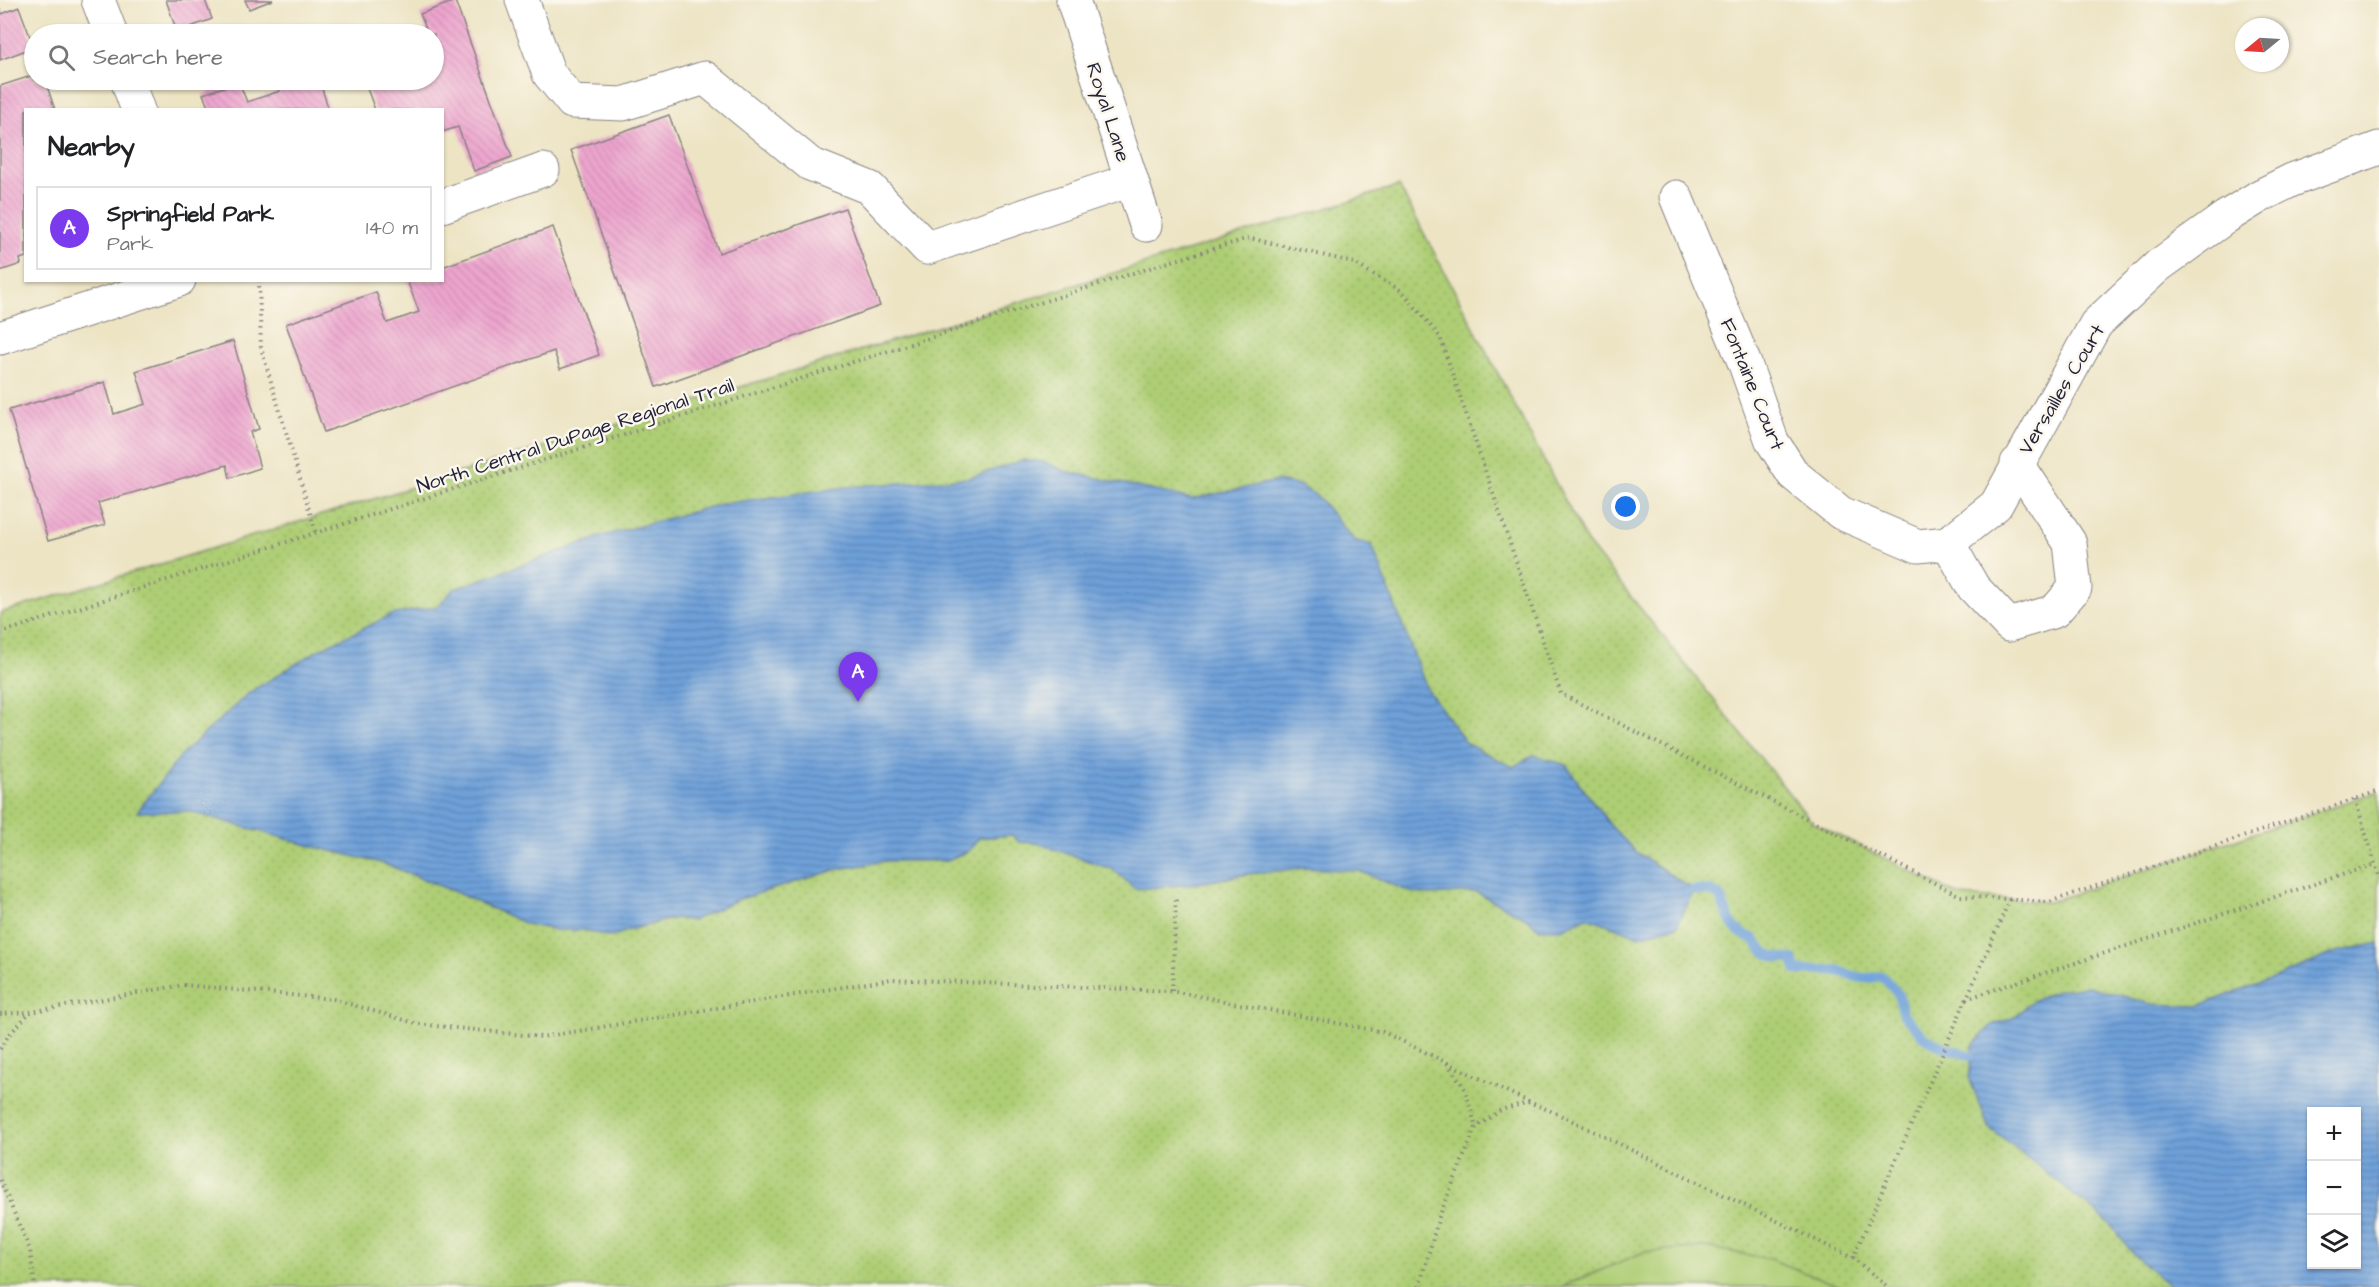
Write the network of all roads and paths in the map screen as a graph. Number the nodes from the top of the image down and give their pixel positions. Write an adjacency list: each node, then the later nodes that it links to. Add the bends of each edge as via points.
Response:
1 (98, 0): 4 (street)
2 (522, 0): 9 (street, via 549,74 572,102 622,104 705,78 810,164 870,188 927,248)
3 (1073, 0): 9 (street, Royal Lane)
4 (107, 24)
5 (131, 90): 6 (street)
6 (137, 108)
7 (2379, 148): 16 (street, Versailles Court, via 2260,195 2158,266 2096,324)
8 (543, 170): 11 (street)
9 (1131, 180): 12 (street, Royal Lane)
10 (1676, 197): 18 (street, Fontaine Court, via 1745,364 1772,441 1793,474 1841,513 1918,546)
11 (444, 205)
12 (1146, 225)
13 (173, 282): 15 (street)
14 (259, 282): 17 (path, via 261,348)
15 (0, 338)
16 (2017, 463): 18 (street, Versailles Court, via 1996,504); 18 (street, via 2070,543 2075,588 2055,611 2009,625 1973,587)
17 (316, 533): 19 (path, North Central DuPage Regional Trail); 25 (path, North Central DuPage Regional Trail, via 1249,238 1353,262 1402,291 1440,337 1561,694 1960,896)
18 (1948, 543)
19 (0, 633)
20 (2379, 791): 21 (path, North Central DuPage Regional Trail)
21 (2355, 799): 22 (path); 25 (path, North Central DuPage Regional Trail, via 2049,902)
22 (2375, 864): 23 (path); 27 (path)
23 (2379, 876)
24 (1176, 898): 26 (path)
25 (2010, 900): 27 (path)
26 (1172, 991): 28 (path, via 891,980 542,1037 418,1024 333,999 183,985); 31 (path, via 1383,1032)
27 (1966, 999): 35 (path)
28 (31, 1012): 29 (path); 30 (path)
29 (0, 1014)
30 (0, 1049)
31 (1447, 1063): 32 (path); 33 (path, via 1465,1089)
32 (1529, 1102): 33 (path, via 1501,1110); 35 (path)
33 (1476, 1127): 37 (path, via 1439,1217)
34 (0, 1180): 36 (path, via 30,1251)
35 (1853, 1258): 38 (path)
36 (35, 1287)
37 (1419, 1287)
38 (1888, 1287)

